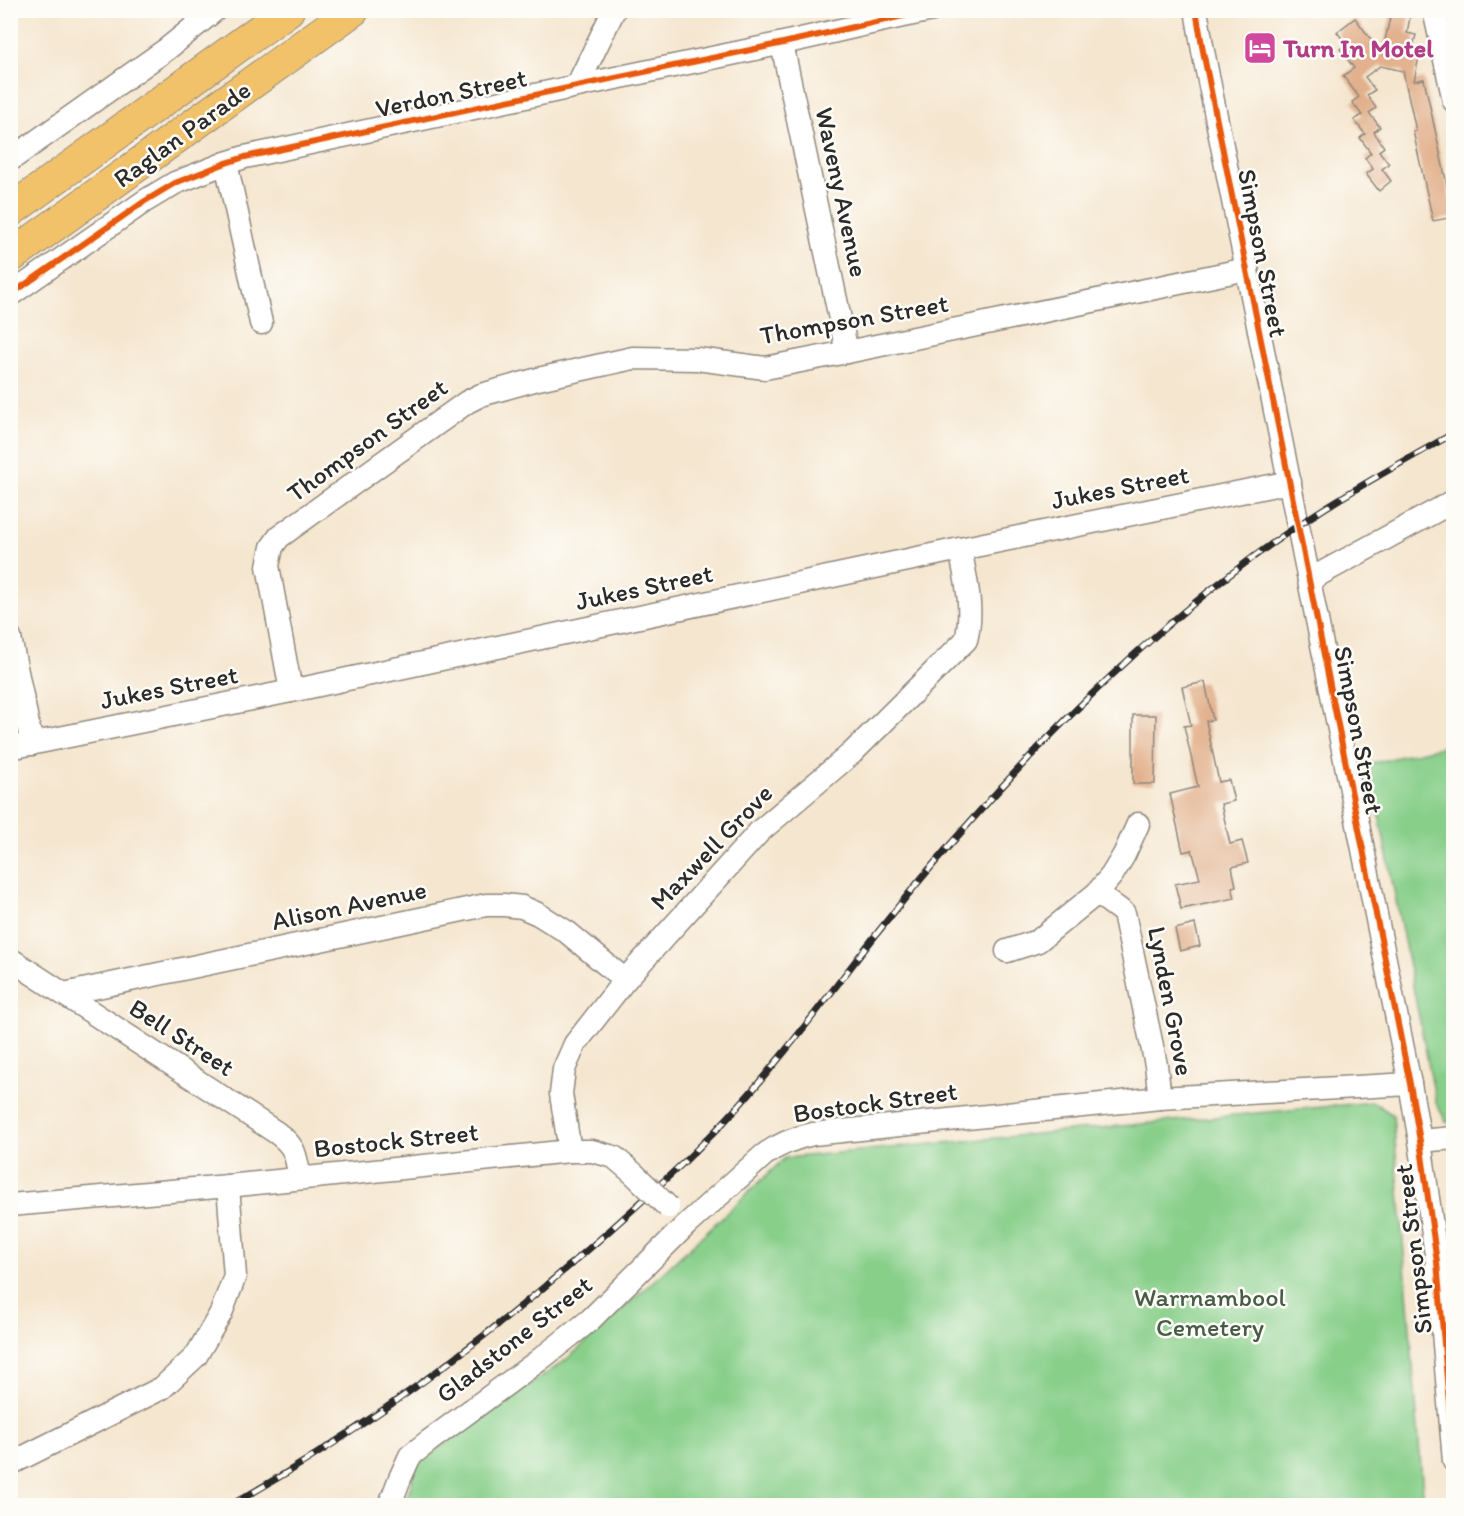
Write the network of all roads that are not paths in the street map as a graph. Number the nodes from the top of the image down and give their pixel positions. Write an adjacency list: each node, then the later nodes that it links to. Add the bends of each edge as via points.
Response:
1 (215, 10): 11 (street, via 167,49)
2 (288, 10): 13 (highway, Raglan Parade)
3 (353, 10): 14 (highway, Raglan Parade)
4 (614, 10): 9 (street)
5 (933, 10): 8 (street, Verdon Street)
6 (1196, 10): 15 (street, Simpson Street)
7 (1434, 10): 10 (street)
8 (782, 44): 9 (street, Verdon Street); 18 (street, Waveny Avenue)
9 (577, 86): 12 (street, Verdon Street)
10 (1454, 101)
11 (10, 160)
12 (226, 163): 16 (street, Verdon Street, via 175,183 145,201); 17 (street)
13 (10, 211)
14 (10, 257)
15 (1247, 269): 18 (street, Thompson Street); 19 (street, Simpson Street)
16 (10, 295)
17 (261, 323)
18 (847, 352): 24 (street, Thompson Street, via 765,368 698,359 633,358 537,379 467,402 279,537 272,547 268,566)
19 (1290, 483): 21 (street, Jukes Street); 22 (street, Simpson Street)
20 (1454, 501): 22 (street)
21 (960, 549): 24 (street, Jukes Street); 30 (street, Maxwell Grove, via 970,614 966,640 852,753 760,831)
22 (1309, 580): 32 (street, Simpson Street)
23 (10, 638): 25 (street)
24 (291, 691): 25 (street, Jukes Street)
25 (21, 746)
26 (1138, 824): 27 (street, via 1124,855)
27 (1097, 893): 28 (street, via 1038,941); 33 (street, Lynden Grove, via 1124,913)
28 (1007, 951)
29 (10, 959): 31 (street, Bell Street)
30 (626, 980): 31 (street, Alison Avenue, via 567,932 538,914 504,904); 36 (street, Maxwell Grove, via 575,1044 564,1069 561,1094)
31 (64, 994): 37 (street, Bell Street, via 277,1132 294,1150)
32 (1410, 1084): 33 (street, Bostock Street); 35 (street, Simpson Street)
33 (1160, 1098): 40 (street, Bostock Street, via 799,1137 764,1155)
34 (1454, 1138): 35 (street)
35 (1420, 1141): 41 (street, Simpson Street)
36 (570, 1151): 37 (street, Bostock Street); 40 (street, Bostock Street, bridge, via 614,1157)
37 (300, 1178): 38 (street, Bostock Street)
38 (228, 1186): 39 (street, Bostock Street); 43 (street, via 236,1276 221,1313 196,1356 162,1388)
39 (10, 1205)
40 (686, 1225): 44 (street, Gladstone Street, via 590,1320 410,1456)
41 (1445, 1258): 42 (street, Simpson Street)
42 (1454, 1461)
43 (10, 1464)
44 (392, 1506)

